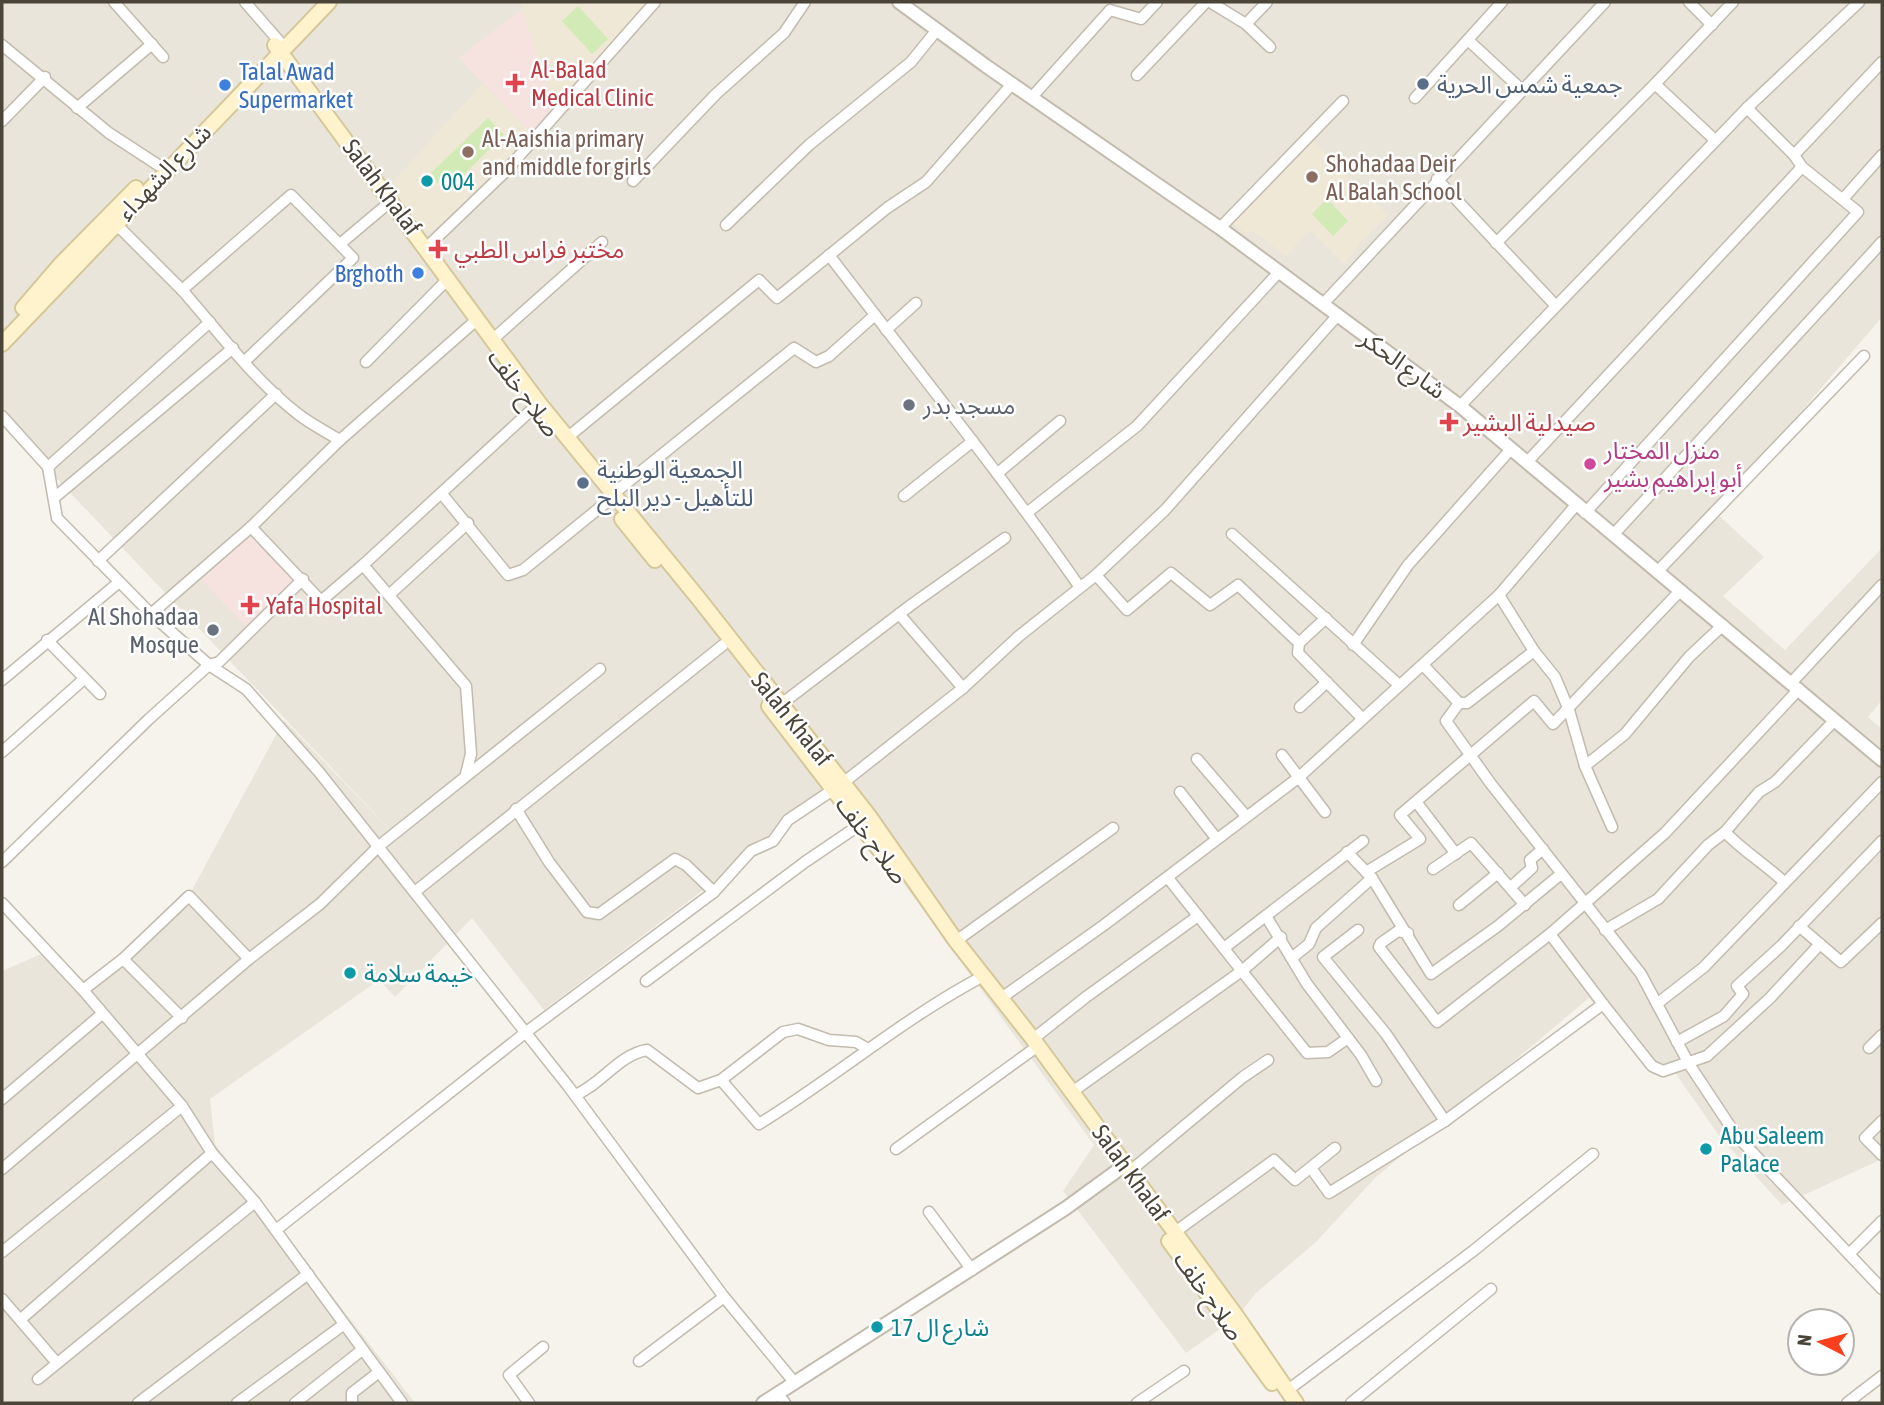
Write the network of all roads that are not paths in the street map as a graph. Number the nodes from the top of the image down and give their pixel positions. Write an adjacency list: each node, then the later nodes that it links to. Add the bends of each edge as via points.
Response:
1 (114, 2): 20 (street)
2 (245, 2): 23 (street)
3 (318, 2): 23 (main road, شارع الشهداء)
4 (329, 2): 23 (main road, شارع الشهداء)
5 (654, 2): 53 (street, via 505,172)
6 (805, 2): 43 (street, via 784,33 716,94)
7 (899, 2): 18 (street, شارع الحكر)
8 (1157, 2): 31 (street, via 1141,19 1110,10)
9 (1208, 2): 16 (street); 26 (street)
10 (1267, 2): 16 (street)
11 (1502, 2): 19 (street)
12 (1605, 2): 30 (street)
13 (1689, 2): 17 (street)
14 (1733, 2): 17 (street)
15 (1859, 2): 35 (street)
16 (1246, 24): 22 (street)
17 (1712, 24): 29 (street)
18 (936, 31): 28 (street, شارع الحكر); 47 (street, via 911,62 809,145)
19 (1468, 40): 30 (street); 32 (street)
20 (152, 44): 24 (street); 34 (street)
21 (2, 45): 27 (street)
22 (1270, 47)
23 (276, 49): 40 (main road, شارع الشهداء); 45 (main road, صلاح خلف); 46 (main road, شارع الشهداء); 53 (main road, Salah Khalaf)
24 (163, 57)
25 (1882, 62): 38 (street)
26 (1137, 75)
27 (45, 77): 34 (street); 36 (street)
28 (1012, 84): 31 (street, شارع الحكر); 54 (street, via 926,182)
29 (1655, 84): 37 (street); 51 (street)
30 (1522, 90): 42 (street)
31 (1032, 97): 48 (street, شارع الحكر)
32 (1415, 98)
33 (1343, 101): 48 (street)
34 (77, 107): 40 (street)
35 (1747, 108): 37 (street); 38 (street)
36 (2, 121)
37 (1715, 140): 60 (street)
38 (1794, 155): 41 (street)
39 (1882, 155): 44 (street)
40 (158, 165): 66 (main road, شارع الشهداء)
41 (1802, 167): 44 (street); 82 (street)
42 (1437, 180): 51 (street); 59 (street)
43 (633, 181)
44 (1843, 198): 89 (street, via 1858,212)
45 (384, 207): 52 (street); 56 (main road, صلاح خلف)
46 (115, 223): 57 (street); 68 (main road, شارع الشهداء)
47 (726, 225)
48 (1220, 228): 55 (street, شارع الحكر)
49 (602, 242): 67 (street)
50 (1882, 242): 94 (street)
51 (1496, 243): 60 (street)
52 (340, 244): 57 (street, via 291,195); 71 (street, via 353,258)
53 (427, 247): 67 (main road, Salah Khalaf)
54 (829, 255): 61 (street); 78 (street, via 777,298 759,280)
55 (1278, 272): 59 (street, شارع الحكر); 90 (street, via 1137,426)
56 (443, 284): 64 (main road, صلاح خلف); 72 (street)
57 (182, 290): 63 (street)
58 (916, 303): 65 (street)
59 (1323, 303): 62 (street, شارع الحكر)
60 (1556, 306): 75 (street)
61 (875, 315): 65 (street); 87 (street, via 816,362 794,348)
62 (1337, 316): 75 (street, شارع الحكر); 99 (street, via 1164,510)
63 (210, 322): 69 (street); 83 (street)
64 (473, 323): 74 (main road, صلاح خلف); 79 (street)
65 (886, 330): 80 (street)
66 (2, 332)
67 (492, 340): 74 (main road, Salah Khalaf)
68 (2, 344)
69 (233, 348): 71 (street); 88 (street)
70 (1864, 356): 98 (street)
71 (245, 360): 73 (street)
72 (366, 362)
73 (276, 394): 79 (street, via 299,415); 96 (street)
74 (536, 406): 78 (main road, Salah Khalaf); 85 (street); 87 (main road, صلاح خلف)
75 (1460, 406): 81 (street, شارع الحكر)
76 (2, 416): 83 (street)
77 (1059, 421): 84 (street)
78 (568, 437): 87 (main road, Salah Khalaf)
79 (340, 440): 92 (street)
80 (973, 441): 84 (street); 86 (street)
81 (1511, 449): 82 (street, شارع الحكر); 114 (street, via 1408,565)
82 (1527, 462): 89 (street, شارع الحكر)
83 (48, 467): 88 (street)
84 (999, 472): 90 (street)
85 (442, 494): 91 (street); 97 (street)
86 (904, 496)
87 (611, 497): 91 (street, via 523,570 508,575); 113 (main road, صلاح خلف); 127 (main road, Salah Khalaf)
88 (54, 498): 96 (street, via 57,518)
89 (1581, 509): 94 (street, شارع الحكر); 106 (street)
90 (1028, 512): 103 (street)
91 (468, 523): 105 (street)
92 (251, 527): 100 (street); 107 (street)
93 (1232, 534): 109 (street)
94 (1614, 534): 98 (street, شارع الحكر)
95 (1005, 538): 108 (street)
96 (98, 561): 101 (street)
97 (363, 565): 100 (street, via 321,601); 105 (street)
98 (1657, 572): 104 (street, شارع الحكر)
99 (1096, 575): 103 (street); 112 (street, via 1127,610 1171,573 1210,605 1238,584)
100 (303, 579): 116 (street, via 219,662)
101 (118, 583): 107 (street); 111 (street)
102 (1882, 585): 123 (street)
103 (1079, 586): 124 (street)
104 (1680, 591): 110 (street, شارع الحكر); 129 (street)
105 (389, 594): 138 (street, via 466,685 471,754)
106 (1499, 595): 115 (street); 117 (street)
107 (151, 614): 116 (street)
108 (899, 614): 124 (street); 127 (street)
109 (1326, 618): 112 (street); 114 (street)
110 (1723, 625): 123 (street, شارع الحكر); 137 (street, via 1689,657 1625,734)
111 (47, 640): 119 (street); 120 (street)
112 (1298, 643): 121 (street, via 1298,653)
113 (723, 645): 141 (main road, صلاح خلف); 144 (street)
114 (1353, 645): 122 (street)
115 (1534, 651): 126 (street); 129 (street, via 1555,677)
116 (209, 665): 154 (street, via 246,689); 158 (street)
117 (1424, 666): 122 (street); 126 (street)
118 (600, 669): 138 (street)
119 (84, 679): 125 (street); 132 (street)
120 (2, 680)
121 (1327, 682): 128 (street); 130 (street)
122 (1399, 685): 130 (street)
123 (1795, 686): 131 (street, شارع الحكر); 168 (street, via 1665,833)
124 (963, 688): 141 (street)
125 (100, 694)
126 (1460, 703): 134 (street, via 1446,721)
127 (780, 705): 141 (main road, Salah Khalaf)
128 (1300, 707)
129 (1569, 710): 134 (street, via 1553,724 1534,701); 137 (street)
130 (1362, 718): 139 (street)
131 (1835, 720): 136 (street, شارع الحكر); 150 (street, via 1775,782 1759,792)
132 (2, 752)
133 (1282, 755): 139 (street)
134 (1470, 757): 143 (street); 155 (street)
135 (1197, 759): 146 (street)
136 (1882, 760)
137 (1585, 766): 148 (street)
138 (466, 774): 154 (street)
139 (1298, 778): 145 (street); 146 (street)
140 (1882, 782): 164 (street)
141 (839, 786): 147 (main road, صلاح خلف); 167 (street, via 788,820 773,841 751,850); 181 (main road, Salah Khalaf)
142 (1180, 792): 151 (street)
143 (1417, 803): 157 (street); 162 (street, via 1397,811 1420,839)
144 (516, 809): 166 (street); 167 (street, via 587,912 599,914 675,859)
145 (1325, 812)
146 (1246, 816): 151 (street)
147 (861, 824): 188 (main road, صلاح خلف); 189 (street)
148 (1612, 827)
149 (1113, 828): 181 (street)
150 (1725, 832): 164 (street); 177 (street, via 1658,899)
151 (1216, 838): 163 (street)
152 (1363, 841): 156 (street)
153 (1882, 841): 175 (street)
154 (379, 846): 166 (street); 186 (street, via 320,904)
155 (1543, 849): 161 (street); 165 (street, via 1530,860 1532,868)
156 (1347, 852): 162 (street); 173 (street)
157 (1456, 854): 159 (street); 160 (street, via 1471,843)
158 (2, 862)
159 (1433, 869)
160 (1498, 873): 165 (street); 170 (street)
161 (1561, 874): 168 (street); 171 (street)
162 (1369, 875): 178 (street); 184 (street)
163 (1168, 878): 172 (street); 191 (street)
164 (1784, 882): 192 (street, via 1704,967)
165 (1511, 887): 171 (street)
166 (415, 891): 196 (street)
167 (714, 892): 196 (street)
168 (1584, 902): 177 (street); 179 (street)
169 (2, 903): 190 (street)
170 (1459, 905)
171 (1525, 905): 178 (street, via 1431,974)
172 (1198, 916): 183 (street); 200 (street, via 1096,989)
173 (1266, 916): 180 (street); 183 (street)
174 (1882, 923): 182 (street, via 1841,962)
175 (1800, 926): 182 (street); 199 (street, via 1737,986 1743,994 1724,1016)
176 (1358, 930): 212 (street, via 1323,957 1386,1034)
177 (1605, 930): 192 (street)
178 (1408, 933): 179 (street, via 1398,931 1379,947 1437,1022)
179 (1550, 934): 193 (street)
180 (1281, 937): 184 (street); 187 (street)
181 (956, 941): 191 (main road, Salah Khalaf)
182 (1820, 944): 205 (street, via 1723,1043)
183 (1224, 948): 187 (street)
184 (1293, 957): 198 (street, via 1307,984)
185 (123, 959): 186 (street, via 189,895); 190 (street); 195 (street)
186 (249, 959): 195 (street)
187 (1242, 970): 198 (street, via 1307,1053 1328,1052); 208 (street)
188 (976, 980): 200 (main road, صلاح خلف); 202 (street, via 921,1010)
189 (646, 981)
190 (83, 990): 194 (street)
191 (1000, 999): 200 (main road, Salah Khalaf)
192 (1658, 1003): 199 (street)
193 (1603, 1004): 205 (street, via 1652,1066 1663,1071); 212 (street)
194 (102, 1014): 203 (street); 210 (street)
195 (182, 1018): 203 (street)
196 (525, 1033): 209 (street); 225 (street)
197 (1882, 1035): 201 (street)
198 (1348, 1038): 207 (street)
199 (1677, 1042): 205 (street)
200 (1032, 1045): 208 (main road, Salah Khalaf); 215 (street); 221 (main road, صلاح خلف)
201 (1869, 1048)
202 (869, 1049): 206 (street, via 798,1029 783,1032); 206 (street, via 759,1124)
203 (138, 1052): 211 (street); 220 (street)
204 (1268, 1060): 221 (street)
205 (1689, 1064): 228 (street, via 1736,1135)
206 (722, 1080): 209 (street, via 698,1088 647,1050 632,1053)
207 (1376, 1081)
208 (1072, 1092): 221 (main road, Salah Khalaf)
209 (575, 1095): 233 (street)
210 (2, 1099)
211 (182, 1106): 216 (street); 227 (street)
212 (1445, 1121): 219 (street, via 1329,1193)
213 (1882, 1121): 218 (street, via 1865,1138)
214 (1335, 1148): 219 (street)
215 (897, 1149)
216 (212, 1153): 222 (street); 235 (street)
217 (1593, 1154): 246 (street)
218 (1882, 1155)
219 (1311, 1168): 226 (street, via 1295,1180 1274,1160)
220 (2, 1169)
221 (1124, 1169): 226 (main road, Salah Khalaf); 229 (street); 246 (main road, صلاح خلف)
222 (255, 1202): 225 (street); 240 (street)
223 (929, 1212): 229 (street)
224 (1882, 1221): 228 (street)
225 (276, 1230): 230 (street)
226 (1175, 1232): 246 (main road, Salah Khalaf)
227 (2, 1252)
228 (1849, 1254): 232 (street)
229 (972, 1270): 245 (street)
230 (308, 1274): 236 (street); 248 (street)
231 (1492, 1289): 257 (street)
232 (1882, 1289)
233 (724, 1297): 239 (street); 245 (street)
234 (2, 1299): 235 (street)
235 (20, 1319): 240 (street)
236 (343, 1325): 238 (street); 249 (street)
237 (543, 1347): 253 (street, via 509,1375)
238 (362, 1350): 242 (street); 250 (street)
239 (639, 1361)
240 (56, 1362): 244 (street)
241 (1184, 1371): 255 (street)
242 (379, 1372): 251 (street, via 352,1393); 252 (street)
243 (1882, 1376): 258 (street)
244 (38, 1379)
245 (794, 1382): 247 (street)
246 (1288, 1397): 256 (main road, Salah Khalaf)
247 (781, 1399): 254 (street)
248 (138, 1403)
249 (237, 1403)
250 (295, 1403)
251 (352, 1403)
252 (402, 1403)
253 (529, 1403)
254 (763, 1403)
255 (1137, 1403)
256 (1296, 1403)
257 (1352, 1403)
258 (1847, 1403)

